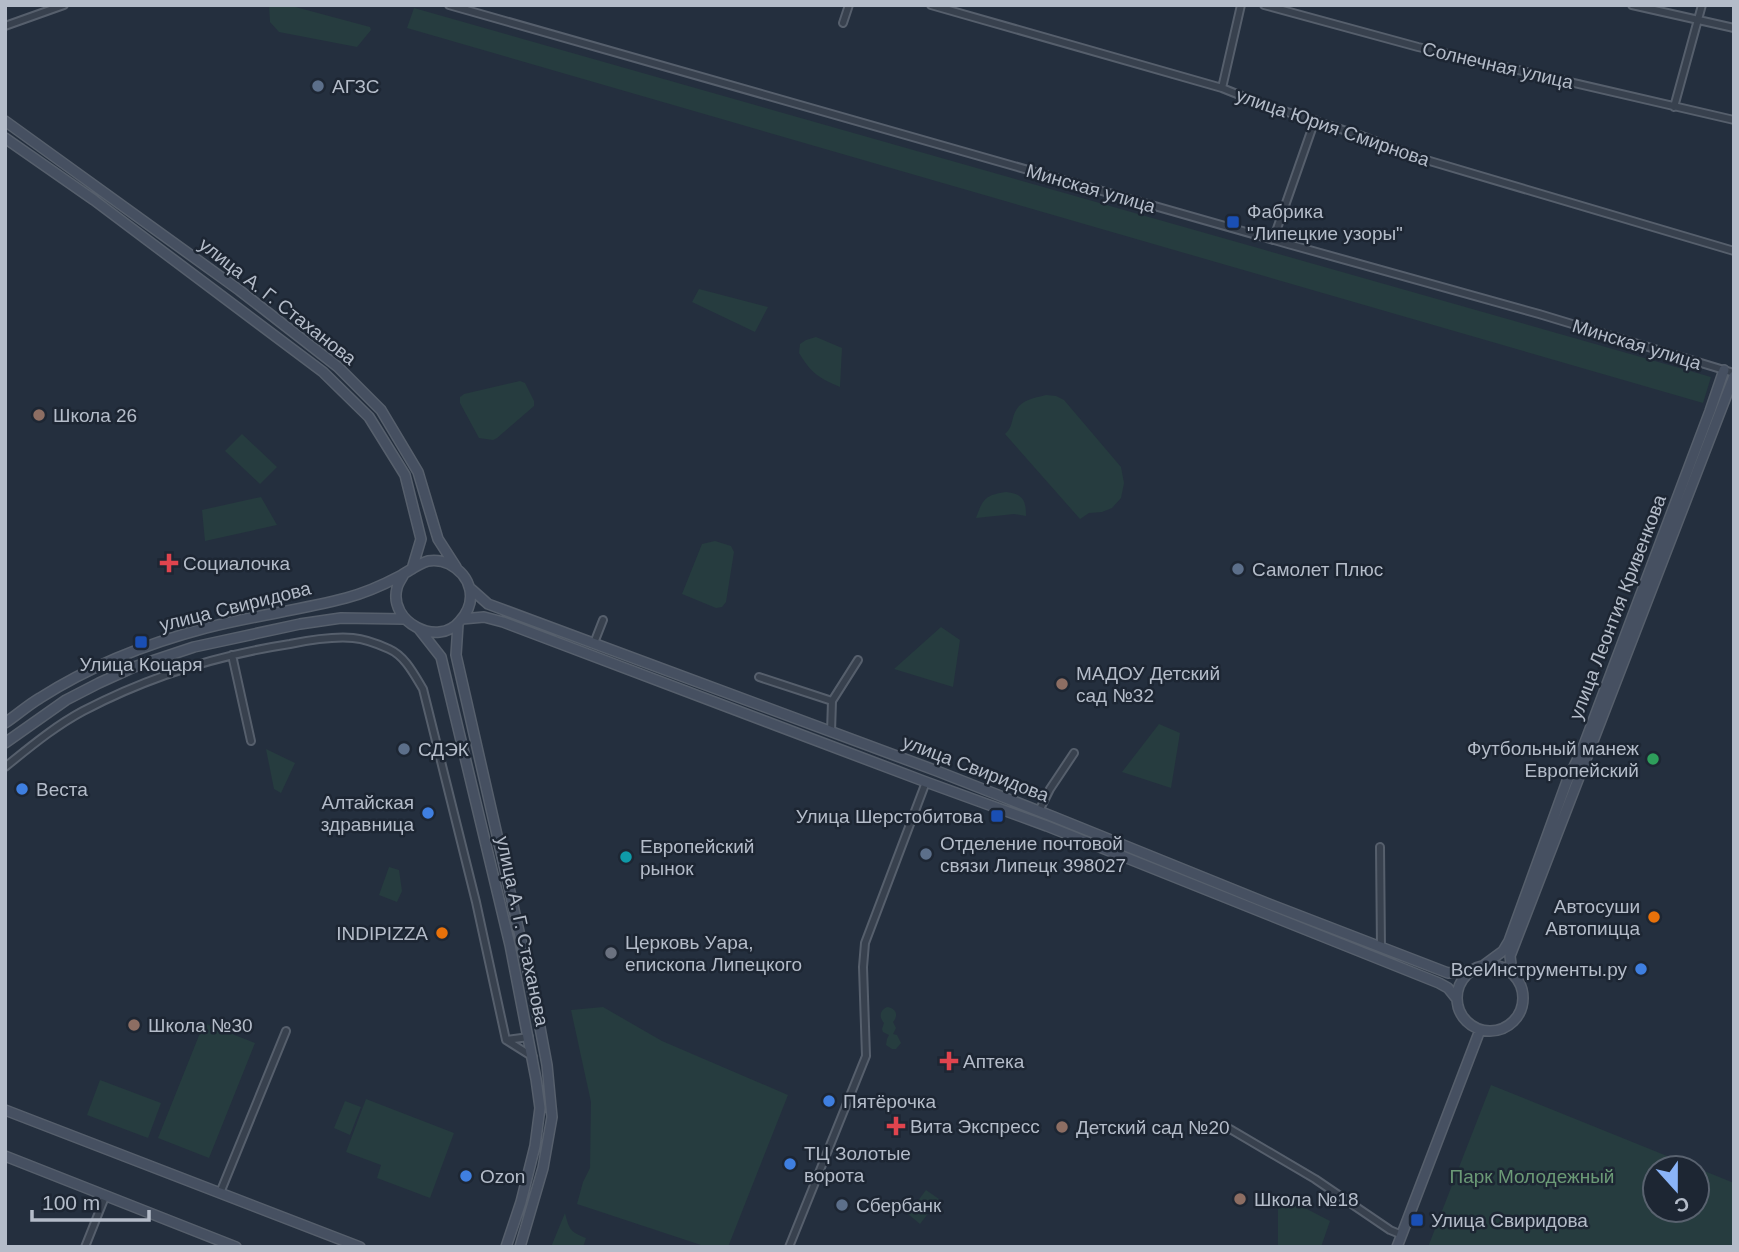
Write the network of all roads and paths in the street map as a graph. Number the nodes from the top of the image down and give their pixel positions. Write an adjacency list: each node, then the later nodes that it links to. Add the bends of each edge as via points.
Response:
1 (64, 5): 11 (street)
2 (449, 5): 19 (street, Минская улица)
3 (849, 5): 10 (street)
4 (931, 5): 13 (street, улица Юрия Смирнова)
5 (1241, 5): 13 (street)
6 (1264, 5): 14 (street, Солнечная улица, via 1418,47)
7 (1632, 5): 9 (street)
8 (1702, 5): 9 (street)
9 (1698, 21): 12 (street); 14 (street)
10 (843, 23)
11 (7, 26)
12 (1734, 28)
13 (1222, 88): 15 (street, улица Юрия Смирнова)
14 (1674, 107): 16 (street, Солнечная улица)
15 (1315, 120): 19 (street); 20 (street, улица Юрия Смирнова, via 1423,159)
16 (1734, 120)
17 (5, 121): 22 (street, улица А. Г. Стаханова, via 338,367 381,410 418,472 438,539)
18 (5, 138): 23 (street, улица А. Г. Стаханова, via 323,372 369,417 405,475 421,539)
19 (1273, 240): 21 (street, Минская улица)
20 (1734, 251)
21 (1731, 373): 44 (street, улица Леонтия Кривенкова, via 1716,395 1509,942); 46 (street, улица Леонтия Кривенкова, via 1510,956)
22 (457, 568): 23 (street, via 429,561); 24 (street)
23 (408, 571): 25 (street, via 396,589); 34 (street, улица Свиридова, via 348,598 162,641 81,675)
24 (470, 588): 27 (street, via 470,605); 29 (street, улица Свиридова, via 488,604)
25 (404, 619): 28 (street); 37 (street, улица Свиридова, via 341,618 194,647 99,683)
26 (603, 620): 29 (street)
27 (460, 622): 28 (street, via 434,633); 40 (street, улица Свиридова, via 484,617 503,622); 63 (street, улица А. Г. Стаханова, via 456,655 536,1006 552,1117)
28 (419, 629): 50 (street, улица А. Г. Стаханова, via 441,657)
29 (594, 643): 35 (street, улица Свиридова)
30 (232, 655): 36 (street); 39 (street, via 125,690 75,717); 51 (street, via 318,639 354,638 391,649 408,664 423,689)
31 (858, 660): 33 (street)
32 (759, 677): 33 (street)
33 (832, 701): 35 (street)
34 (5, 723)
35 (831, 732): 41 (street, улица Свиридова)
36 (251, 741)
37 (5, 743)
38 (1074, 753): 41 (street)
39 (5, 767)
40 (926, 782): 47 (street, улица Свиридова, via 1439,983); 64 (street, via 865,943 866,1056)
41 (1039, 811): 43 (street, улица Свиридова)
42 (1380, 847): 43 (street)
43 (1381, 948): 45 (street, улица Свиридова, via 1448,973)
44 (1484, 965): 45 (street); 46 (street)
45 (1472, 970): 47 (street)
46 (1512, 972): 48 (street, via 1524,995 1523,1007 1505,1028)
47 (1456, 998): 48 (street, via 1464,1020)
48 (1480, 1030): 58 (street)
49 (286, 1031): 56 (street)
50 (528, 1037): 51 (street); 52 (street, улица А. Г. Стаханова)
51 (506, 1040): 52 (street)
52 (533, 1057): 62 (street, улица А. Г. Стаханова, via 540,1108 535,1146)
53 (5, 1110): 56 (street)
54 (1230, 1129): 58 (street)
55 (5, 1156): 57 (street)
56 (220, 1193): 61 (street)
57 (105, 1197): 59 (street); 60 (street)
58 (1402, 1235): 65 (street)
59 (85, 1247)
60 (236, 1247)
61 (360, 1247)
62 (506, 1247)
63 (520, 1247)
64 (789, 1247)
65 (1397, 1247)

